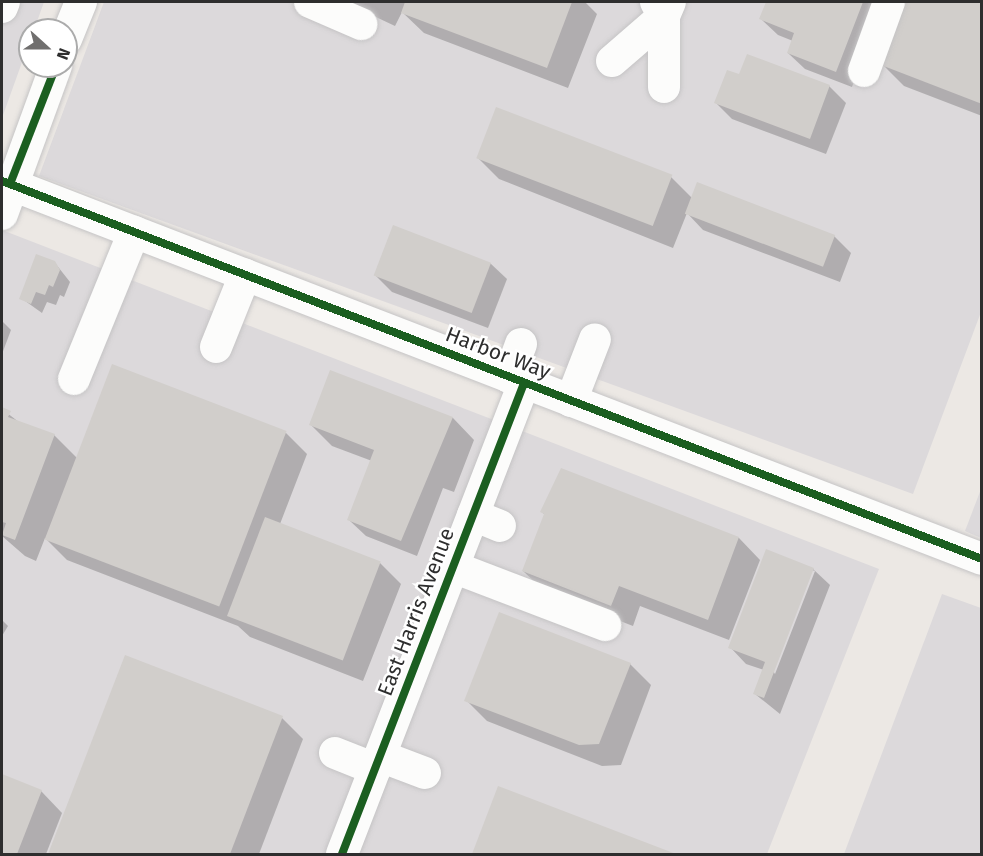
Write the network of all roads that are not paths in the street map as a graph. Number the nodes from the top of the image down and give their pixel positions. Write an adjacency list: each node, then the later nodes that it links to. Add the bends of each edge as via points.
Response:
1 (3, 2): 6 (street)
2 (81, 2): 7 (street)
3 (310, 2): 8 (street)
4 (889, 2): 10 (street)
5 (663, 6): 9 (street); 12 (street)
6 (2, 7)
7 (75, 18)
8 (361, 24)
9 (612, 61)
10 (864, 71)
11 (51, 78): 13 (street)
12 (664, 87)
13 (6, 183): 14 (street); 15 (street, Harbor Way)
14 (2, 214)
15 (134, 232): 16 (street, Harbor Way); 20 (street)
16 (244, 275): 19 (street); 21 (street, Harbor Way)
17 (595, 339): 22 (street)
18 (521, 344): 21 (street, East Harris Avenue)
19 (216, 348)
20 (74, 379)
21 (517, 380): 22 (street, Harbor Way); 24 (street, East Harris Avenue, via 487,520)
22 (571, 401): 23 (street, Harbor Way)
23 (978, 549)
24 (450, 574): 25 (street); 26 (street); 28 (street, East Harris Avenue)
25 (480, 593)
26 (605, 625)
27 (335, 753): 28 (street)
28 (377, 762): 29 (street); 30 (street, East Harris Avenue)
29 (425, 773)
30 (342, 855)

